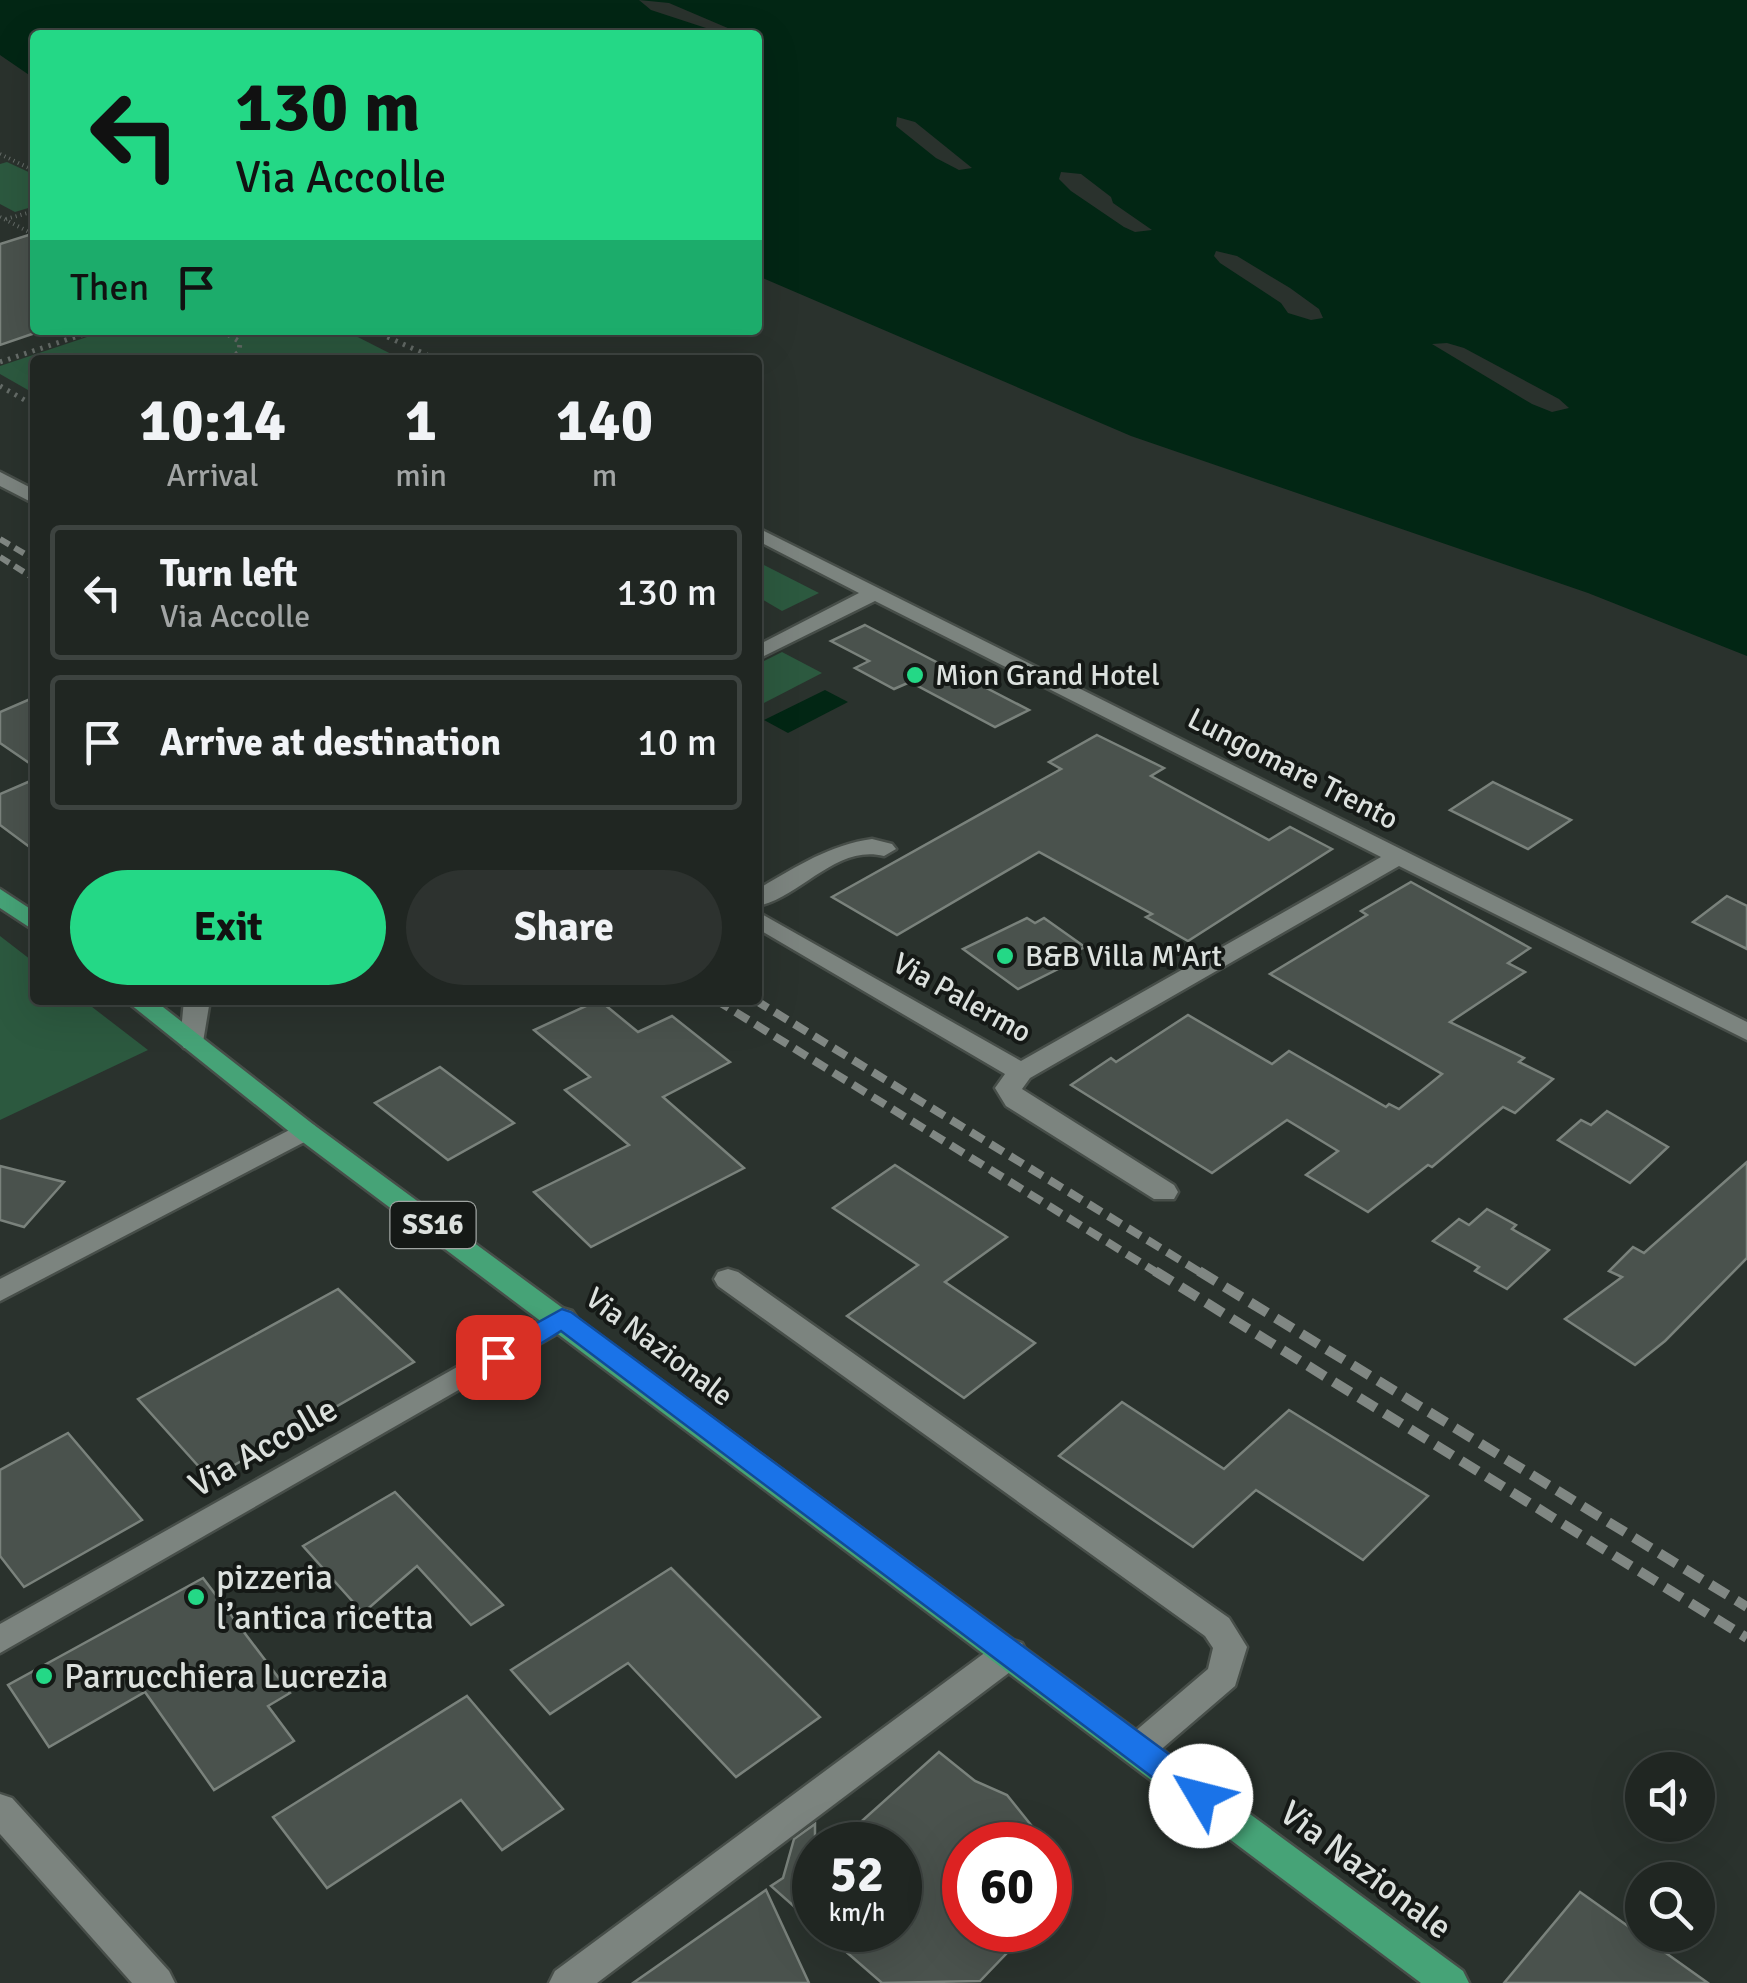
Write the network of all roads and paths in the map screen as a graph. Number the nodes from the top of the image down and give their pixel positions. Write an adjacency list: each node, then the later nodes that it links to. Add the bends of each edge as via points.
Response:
1 (0, 154): 2 (path)
2 (10, 159): 3 (path); 4 (path)
3 (0, 162)
4 (30, 169)
5 (30, 211): 6 (path)
6 (2, 219): 7 (path)
7 (30, 233)
8 (81, 335): 13 (path)
9 (229, 335): 11 (path, via 240,342)
10 (383, 335): 12 (path)
11 (234, 355)
12 (427, 355)
13 (0, 362)
14 (0, 386): 16 (path)
15 (30, 400): 16 (path)
16 (26, 401): 17 (path)
17 (30, 403)
18 (0, 478): 19 (street)
19 (30, 495)
20 (762, 536): 21 (street, Lungomare Trento)
21 (874, 593): 22 (street); 24 (street, Lungomare Trento)
22 (764, 643)
23 (884, 849): 26 (street, via 857,845)
24 (1397, 858): 31 (street, Lungomare Trento); 33 (street, Via Palermo)
25 (0, 896): 27 (main road)
26 (762, 897)
27 (30, 919)
28 (762, 921): 33 (street, Via Palermo)
29 (145, 1005): 32 (main road, Via Nazionale / SS16)
30 (197, 1005): 32 (street)
31 (1747, 1032)
32 (193, 1042): 34 (main road, Via Nazionale / SS16)
33 (1021, 1072): 35 (street, via 1008,1088 1015,1100)
34 (305, 1131): 37 (street); 38 (main road, Via Nazionale / SS16)
35 (1164, 1192)
36 (728, 1278): 41 (street, via 1217,1627 1230,1647 1222,1676)
37 (0, 1291)
38 (562, 1318): 39 (street, Via Accolle); 40 (main road, Via Nazionale / SS16)
39 (0, 1640)
40 (1010, 1653): 41 (main road, Via Nazionale / SS16); 44 (street)
41 (1138, 1749): 45 (main road, Via Nazionale / SS16)
42 (0, 1809): 43 (street)
43 (156, 1983)
44 (568, 1983)
45 (1450, 1983)

